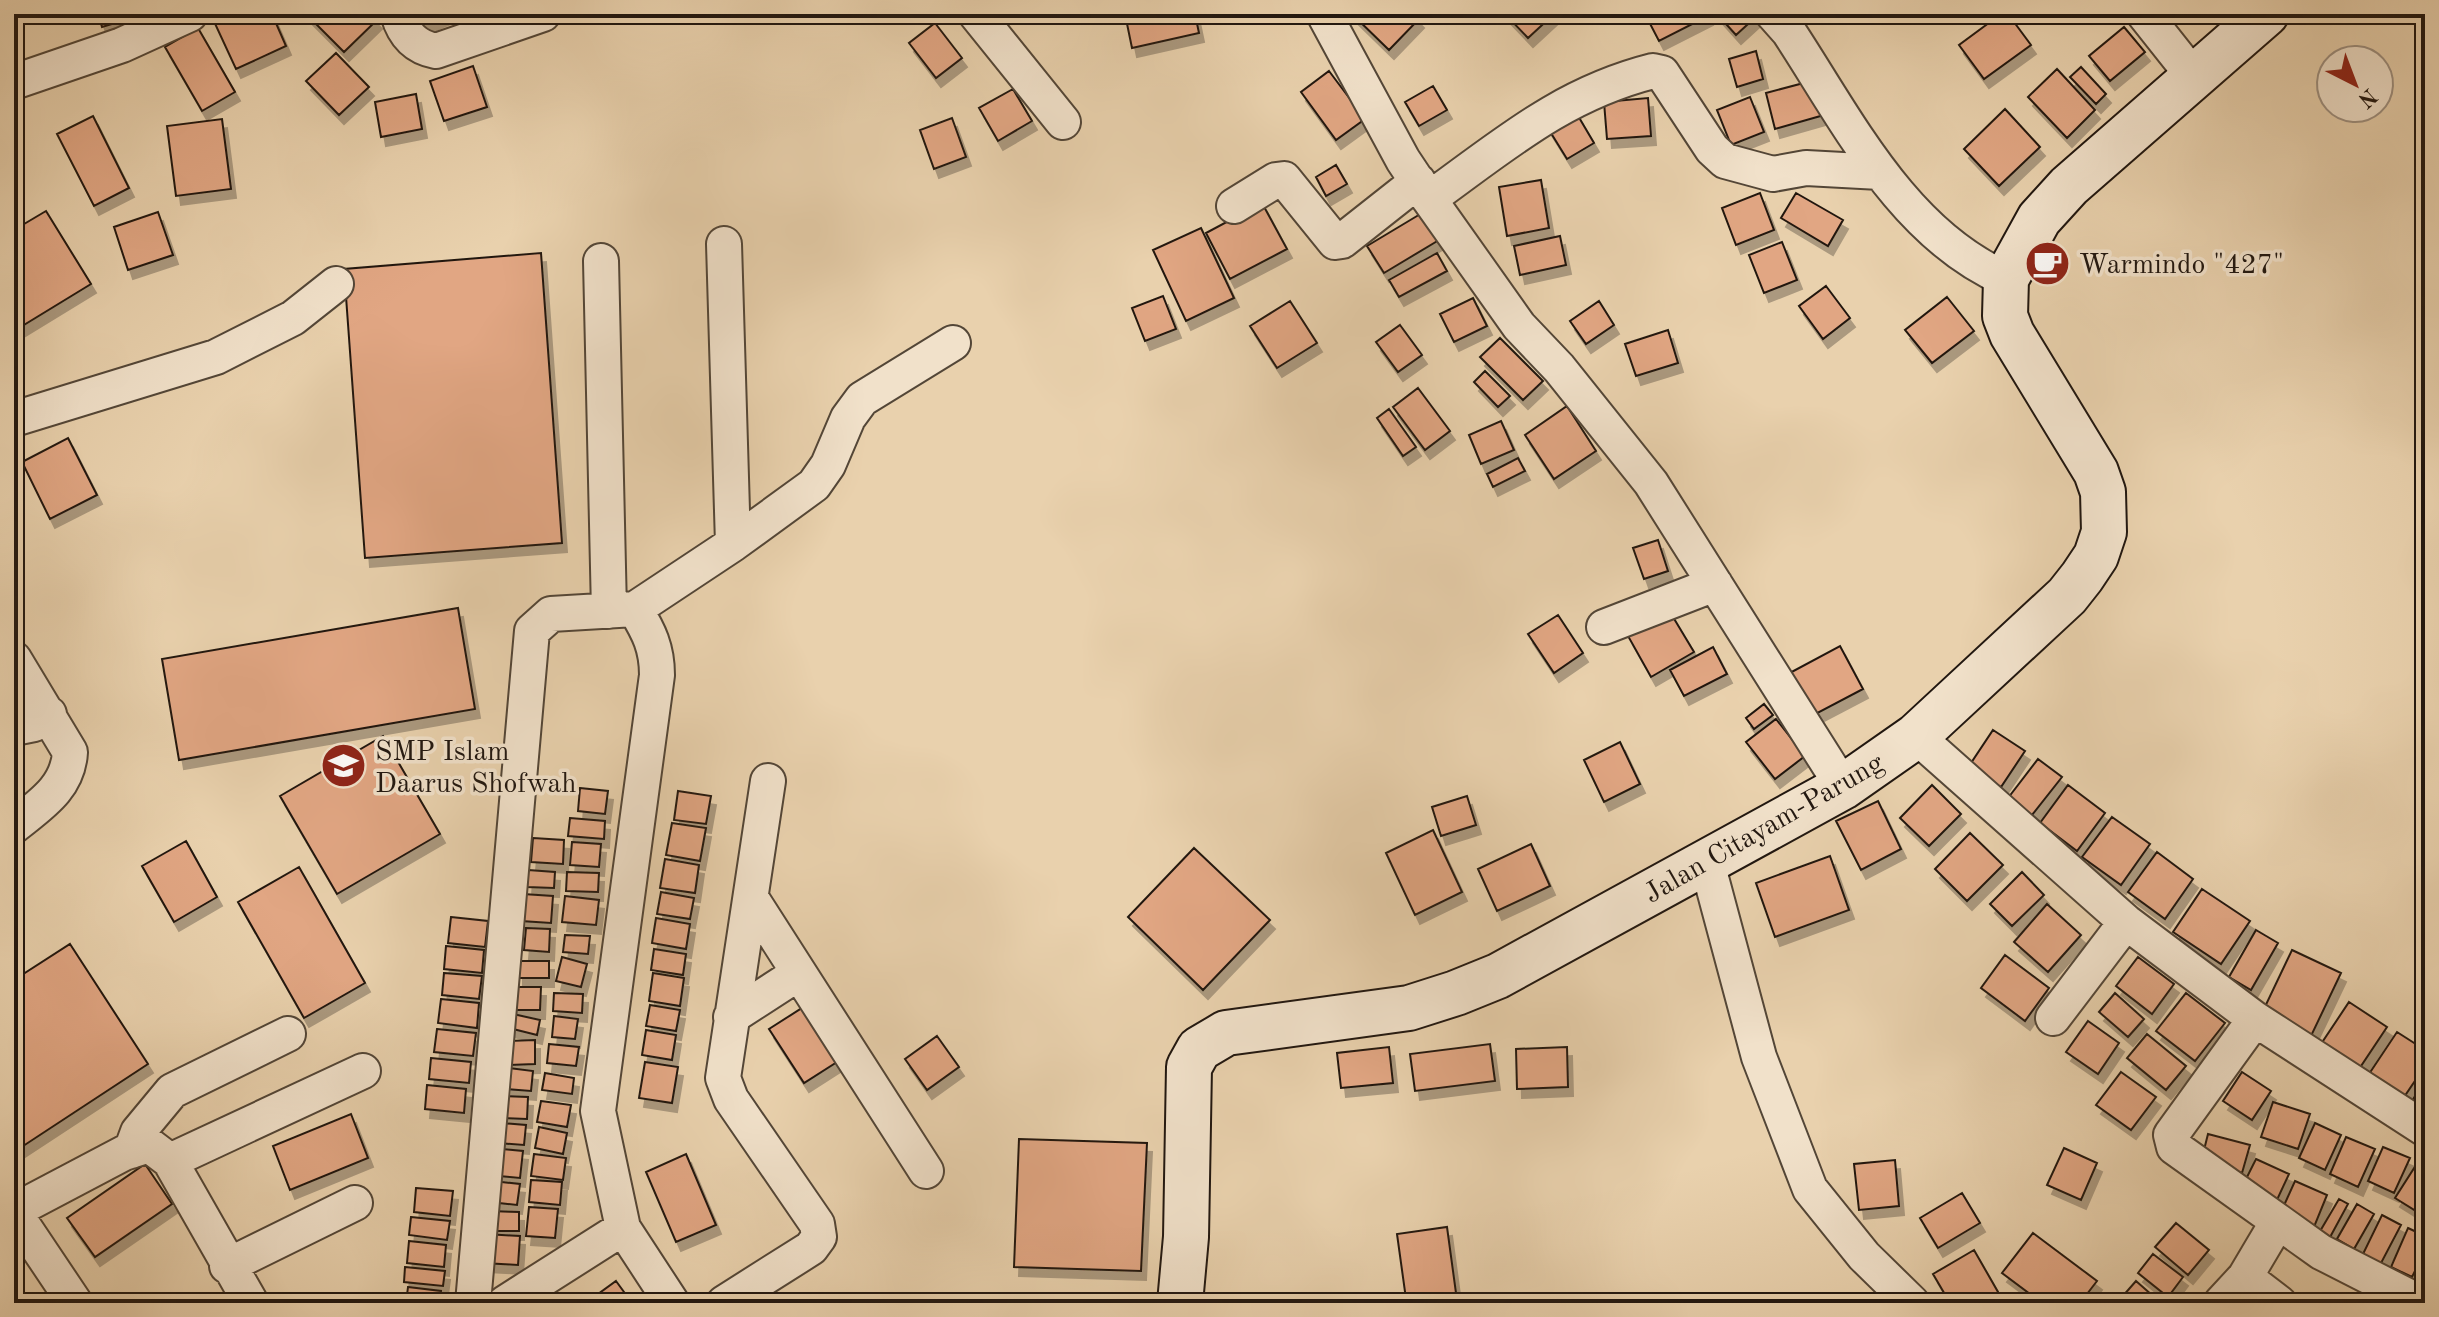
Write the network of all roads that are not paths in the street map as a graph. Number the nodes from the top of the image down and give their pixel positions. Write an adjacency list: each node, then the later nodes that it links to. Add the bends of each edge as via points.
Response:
1 (190, 14): 10 (street, via 122,45)
2 (398, 14): 3 (street, via 408,36 421,48 436,51)
3 (543, 14)
4 (976, 14): 11 (street)
5 (1324, 14): 13 (street)
6 (1773, 14): 12 (street)
7 (2144, 14): 9 (street)
8 (2266, 14): 9 (street, Jalan Citayam-Parung)
9 (2194, 77): 17 (street, Jalan Citayam-Parung, via 2069,186 2039,219)
10 (14, 82)
11 (1063, 122)
12 (1880, 172): 13 (street, via 1806,168 1773,174 1725,161 1662,73 1653,71 1600,86); 17 (street, via 1957,252)
13 (1423, 190): 14 (street, via 1335,242 1284,179); 22 (street, via 1519,326 1651,483)
14 (1234, 206)
15 (724, 244): 21 (street)
16 (601, 261): 23 (street)
17 (2006, 279): 28 (street, Jalan Citayam-Parung, via 2005,316 2096,472 2103,492 2104,532 2096,556 2067,596)
18 (336, 284): 20 (street, via 293,318 216,357)
19 (953, 343): 21 (street, via 862,399 814,485)
20 (14, 419)
21 (733, 544): 23 (street)
22 (1715, 584): 24 (street); 30 (street)
23 (622, 610): 48 (street, via 650,634 657,654 598,1111); 53 (street, via 551,614 532,631)
24 (1604, 627)
25 (14, 659): 26 (street)
26 (49, 714): 27 (street); 31 (street, via 66,741 69,766 51,797)
27 (14, 728)
28 (1916, 736): 30 (street, Jalan Citayam-Parung); 34 (street)
29 (768, 781): 33 (street)
30 (1843, 787): 32 (street, Jalan Citayam-Parung)
31 (14, 826)
32 (1707, 863): 57 (street, Jalan Citayam-Parung, via 1498,976 1456,993 1409,1008 1226,1033 1207,1042 1189,1067); 58 (street, via 1759,1057 1810,1189 1864,1256)
33 (751, 898): 35 (street); 36 (street)
34 (2126, 922): 37 (street); 38 (street)
35 (799, 973): 36 (street); 44 (street)
36 (731, 1017): 56 (street, via 726,1088 819,1231 811,1248)
37 (2053, 1018)
38 (2255, 1019): 41 (street); 47 (street, via 2171,1142)
39 (288, 1034): 42 (street, via 172,1091 138,1132)
40 (363, 1071): 43 (street)
41 (2425, 1129)
42 (131, 1151): 43 (street, via 149,1145); 46 (street)
43 (170, 1161): 49 (street)
44 (926, 1171)
45 (355, 1203): 49 (street)
46 (14, 1211): 51 (street)
47 (2277, 1223): 50 (street); 61 (street)
48 (623, 1228): 54 (street); 55 (street)
49 (227, 1266): 52 (street)
50 (2245, 1277): 59 (street); 60 (street)
51 (75, 1303)
52 (251, 1303)
53 (473, 1303)
54 (505, 1303)
55 (672, 1303)
56 (724, 1303)
57 (1180, 1303)
58 (1912, 1303)
59 (2221, 1303)
60 (2279, 1303)
61 (2421, 1303)

